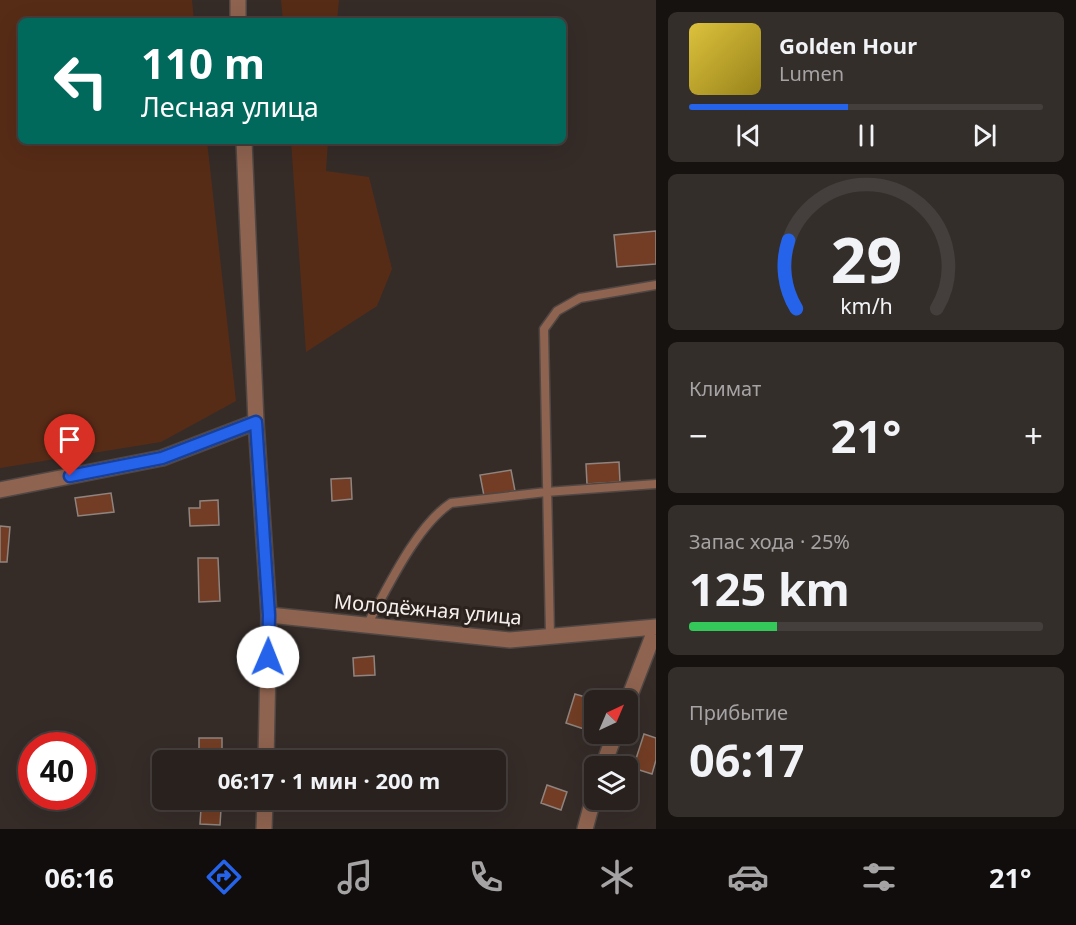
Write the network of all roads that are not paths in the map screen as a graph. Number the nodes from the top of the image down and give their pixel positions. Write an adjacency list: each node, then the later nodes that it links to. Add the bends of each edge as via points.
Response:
1 (237, 0): 2 (street)
2 (238, 18)
3 (244, 144): 5 (street)
4 (656, 285): 8 (lane, via 580,298 557,311 544,330)
5 (256, 420): 7 (street, via 162,458); 9 (street)
6 (656, 484): 8 (lane)
7 (0, 490)
8 (546, 492): 10 (lane, via 451,503 437,512 396,571); 12 (lane)
9 (269, 615): 10 (street, Молодёжная улица); 14 (street)
10 (367, 625): 12 (street, Молодёжная улица, via 510,640)
11 (656, 628): 12 (street, Молодёжная улица); 13 (street, Молодёжная улица)
12 (550, 636)
13 (632, 690)
14 (266, 750)
15 (265, 810): 17 (street)
16 (590, 810): 18 (street)
17 (264, 829)
18 (585, 829)

